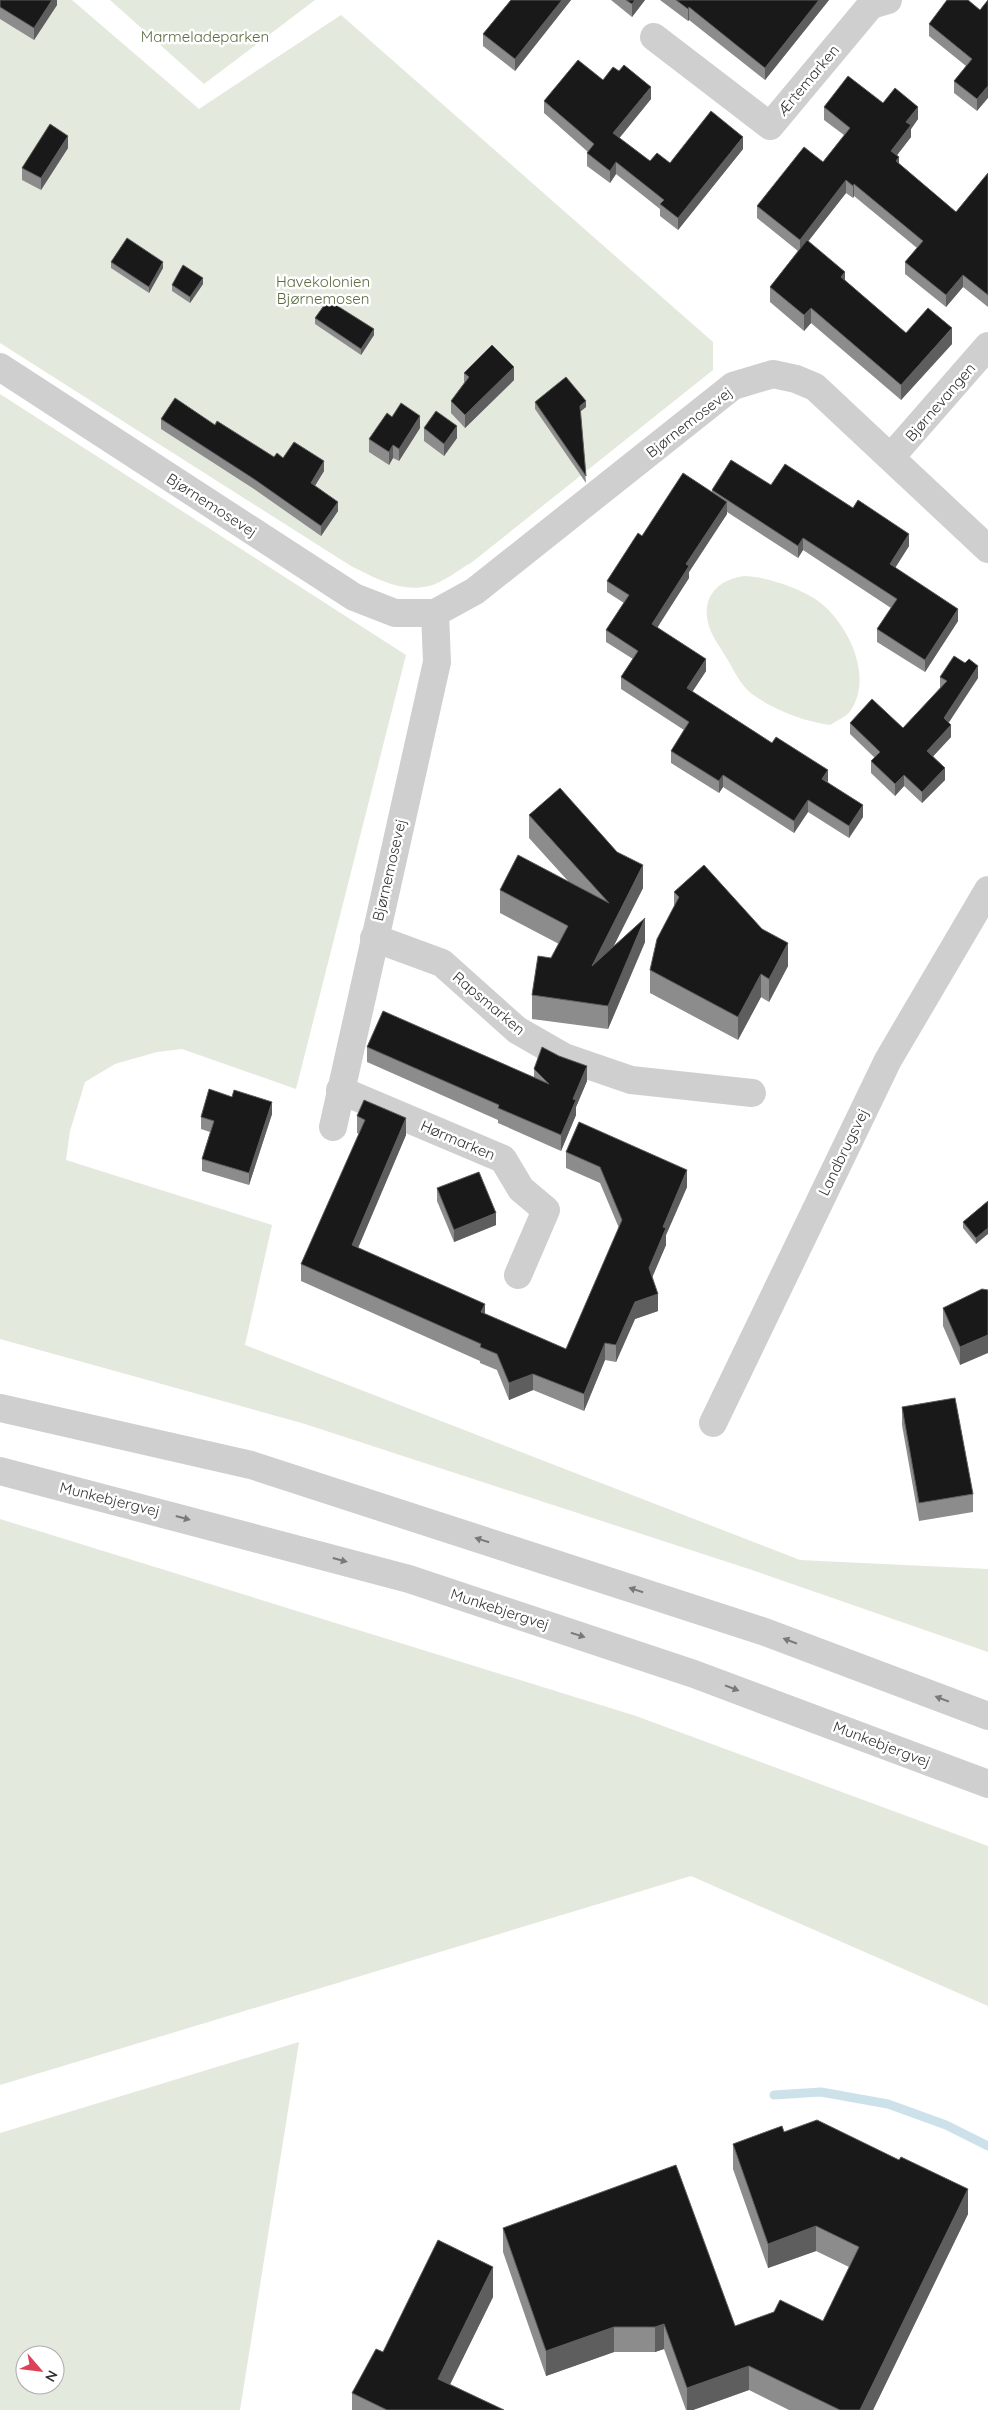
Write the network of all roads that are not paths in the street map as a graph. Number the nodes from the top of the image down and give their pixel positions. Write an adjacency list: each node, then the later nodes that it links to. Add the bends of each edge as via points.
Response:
1 (888, 0): 2 (street, Ærtemarken, via 871,5 770,126)
2 (654, 37)
3 (988, 346): 5 (street, Bjørnevangen)
4 (0, 367): 7 (street, Bjørnemosevej, via 354,597 395,613)
5 (891, 457): 6 (street, Bjørnemosevej); 7 (street, Bjørnemosevej, via 815,387 773,374 734,386 475,591)
6 (988, 549)
7 (436, 613): 9 (street, Bjørnemosevej, via 437,662)
8 (988, 890): 15 (street, Landbrugsvej, via 888,1060)
9 (374, 938): 10 (street, Bjørnemosevej); 11 (street, Rapsmarken, via 442,963 518,1030 564,1057 631,1080)
10 (340, 1090): 12 (street, Bjørnemosevej); 13 (street, Hørmarken, via 503,1159 521,1189 546,1210)
11 (752, 1093)
12 (332, 1127)
13 (518, 1275)
14 (0, 1408): 17 (street, one-way to 14, via 765,1632 250,1465)
15 (713, 1423)
16 (0, 1471): 18 (street, Munkebjergvej, one-way to 18, via 409,1579 694,1674)
17 (988, 1716)
18 (988, 1784)

